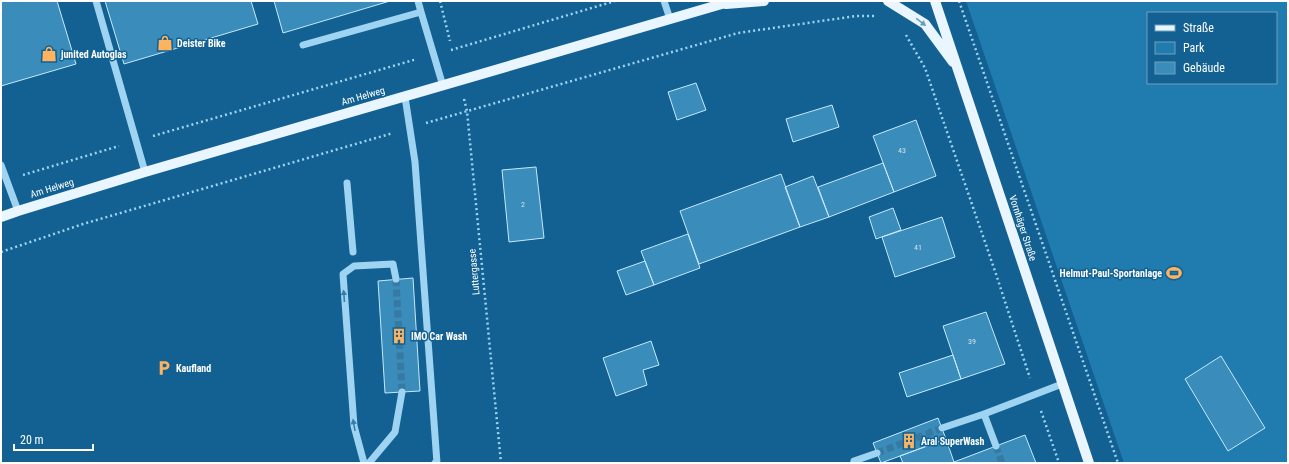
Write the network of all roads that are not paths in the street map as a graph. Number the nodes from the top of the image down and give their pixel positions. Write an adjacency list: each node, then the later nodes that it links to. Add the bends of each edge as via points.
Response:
1 (96, 1): 15 (lane)
2 (418, 1): 8 (lane)
3 (664, 1): 9 (lane)
4 (764, 1): 7 (main road, Am Helweg)
5 (888, 1): 11 (main road, one-way to 11, via 925,24)
6 (935, 1): 11 (main road, Vornhäger Straße)
7 (728, 2): 9 (main road, Am Helweg)
8 (422, 12): 10 (lane); 12 (lane)
9 (670, 19): 12 (main road, Am Helweg)
10 (302, 45)
11 (959, 70): 21 (main road, Vornhäger Straße)
12 (443, 86): 13 (main road, Am Helweg)
13 (405, 97): 15 (main road, Am Helweg); 29 (lane, via 415,162)
14 (1, 165): 17 (lane)
15 (145, 172): 17 (main road, Am Helweg)
16 (347, 183): 19 (lane)
17 (18, 211): 18 (main road, Am Helweg)
18 (1, 217)
19 (353, 252)
20 (396, 279): 27 (lane, one-way to 20, via 354,426 343,274 354,266 393,264)
21 (1062, 384): 23 (lane); 31 (main road, Vornhäger Straße)
22 (402, 392): 28 (lane, via 395,432)
23 (984, 414): 24 (lane); 25 (lane)
24 (942, 428)
25 (996, 446)
26 (877, 453): 30 (lane)
27 (364, 463)
28 (370, 463)
29 (436, 463)
30 (854, 463)
31 (1089, 463)

